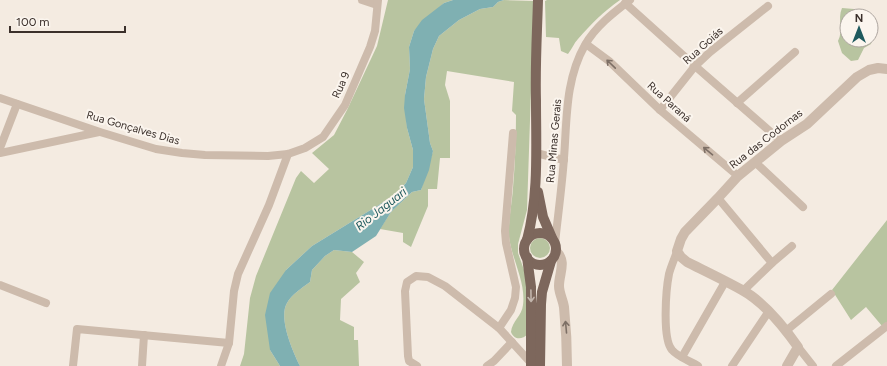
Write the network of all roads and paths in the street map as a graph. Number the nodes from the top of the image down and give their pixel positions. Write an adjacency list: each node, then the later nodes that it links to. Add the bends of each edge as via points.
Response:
1 (362, 0): 4 (street)
2 (538, 0): 19 (main road)
3 (627, 2): 6 (street, Rua Minas Gerais, via 603,23); 8 (street)
4 (378, 3): 20 (street, Rua 9, via 372,42 345,105 323,136 305,148)
5 (768, 6): 8 (street, Rua Goiás)
6 (586, 44): 13 (street, Rua Paraná, one-way to 6, via 609,61); 21 (street, Rua Minas Gerais, via 570,83)
7 (795, 52): 11 (street)
8 (695, 66): 11 (street); 13 (street, Rua Goiás)
9 (887, 69): 16 (street, Rua das Codornas, via 869,70 857,77 806,124)
10 (0, 98): 12 (street, Rua Gonçalves Dias)
11 (737, 103): 16 (street)
12 (17, 104): 14 (street, Rua Gonçalves Dias); 17 (street)
13 (660, 110): 23 (street, Rua Paraná, one-way to 13)
14 (100, 132): 18 (street); 20 (street, Rua Gonçalves Dias, via 156,149 182,153 268,156)
15 (513, 133): 41 (street, via 505,231 516,287 511,310)
16 (781, 141): 22 (street, Rua das Codornas)
17 (0, 148)
18 (0, 153)
19 (536, 153): 21 (street); 24 (main road)
20 (288, 154): 45 (street, via 269,205 238,274)
21 (564, 160): 28 (street, Rua Minas Gerais)
22 (755, 162): 23 (street, Rua das Codornas); 26 (street)
23 (738, 176): 25 (street, Rua das Codornas)
24 (536, 183): 27 (main road); 28 (main road, via 543,217)
25 (718, 198): 30 (street, Rua das Codornas, via 680,238); 33 (street)
26 (803, 207)
27 (527, 240): 28 (main road, via 539,233 544,234); 31 (main road, via 524,248)
28 (554, 244): 32 (main road); 54 (street, one-way to 28, via 564,305 559,287 562,260)
29 (792, 246): 33 (street)
30 (677, 251): 34 (street, via 687,262); 47 (street, via 668,281 666,333 671,349)
31 (527, 257): 32 (main road, via 535,264); 48 (main road, one-way to 48, via 531,287)
32 (551, 261): 48 (main road, via 542,292)
33 (772, 263): 36 (street)
34 (725, 282): 36 (street); 47 (street)
35 (0, 285): 38 (street)
36 (743, 290): 39 (street)
37 (830, 294): 42 (street)
38 (46, 303)
39 (769, 311): 42 (street); 56 (street)
40 (887, 326): 59 (street)
41 (499, 328): 44 (street); 52 (street, via 445,286 428,277 416,276 407,282 405,291 408,356 409,361)
42 (787, 330): 46 (street)
43 (144, 335): 45 (street); 49 (street, via 76,329); 50 (street)
44 (512, 342): 48 (street); 53 (street)
45 (229, 343): 51 (street)
46 (798, 347): 57 (street); 58 (street)
47 (682, 357): 55 (street)
48 (534, 365)
49 (73, 366)
50 (142, 366)
51 (221, 366)
52 (417, 366)
53 (487, 366)
54 (568, 366)
55 (698, 366)
56 (732, 366)
57 (787, 366)
58 (812, 366)
59 (836, 366)

